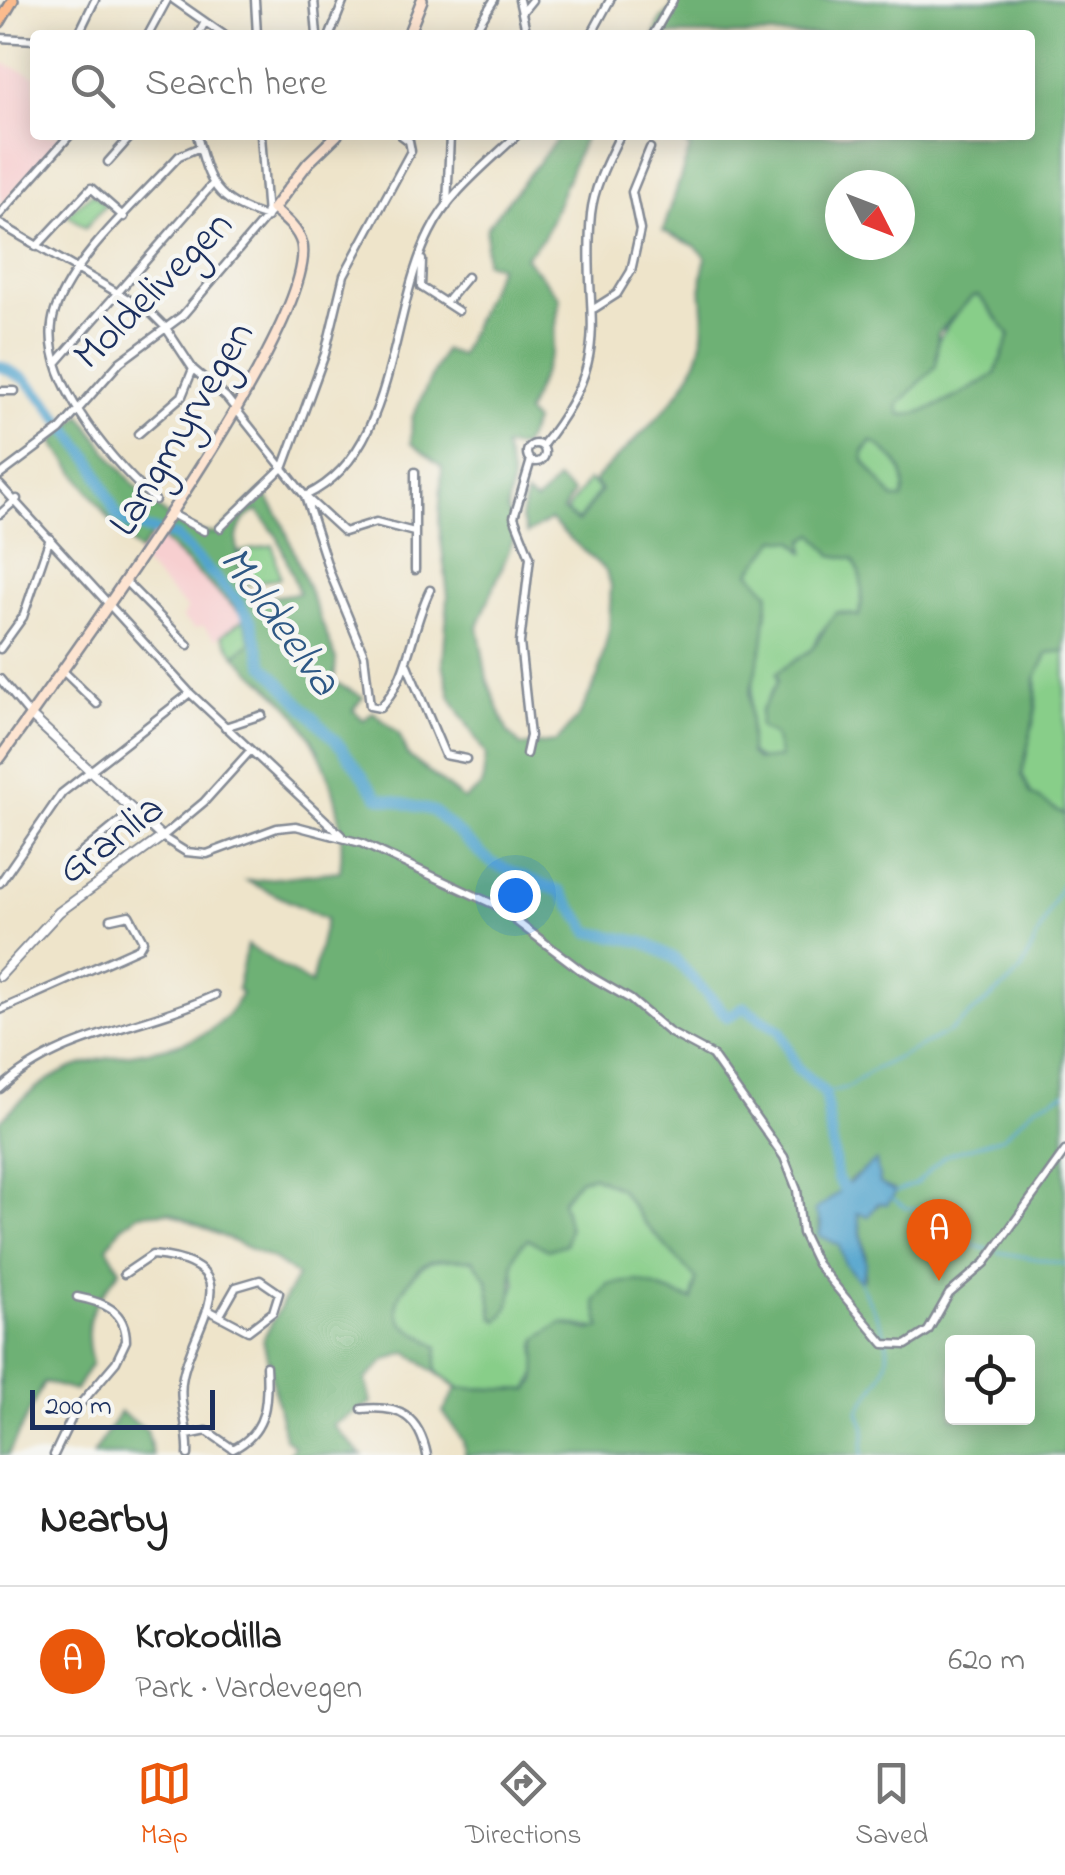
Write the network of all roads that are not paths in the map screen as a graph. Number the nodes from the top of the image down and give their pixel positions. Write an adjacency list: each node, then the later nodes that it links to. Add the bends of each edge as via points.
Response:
1 (13, 0): 15 (main road)
2 (95, 0): 17 (street)
3 (167, 0): 18 (street)
4 (174, 0): 16 (street)
5 (256, 0): 21 (street)
6 (314, 0): 22 (street)
7 (344, 0): 23 (street)
8 (422, 0): 24 (main road)
9 (494, 0): 25 (street)
10 (519, 0): 14 (street)
11 (532, 0): 14 (street)
12 (610, 0): 27 (street)
13 (673, 0): 28 (street)
14 (524, 11): 26 (street)
15 (0, 22)
16 (205, 22): 19 (street); 20 (street)
17 (80, 30)
18 (151, 30)
19 (201, 30)
20 (217, 30)
21 (257, 30)
22 (317, 30)
23 (332, 30)
24 (410, 30)
25 (475, 30)
26 (526, 30)
27 (594, 30)
28 (656, 30)
29 (0, 38): 30 (street)
30 (30, 40)
31 (66, 140): 46 (street)
32 (128, 140): 42 (street)
33 (198, 140): 40 (street)
34 (262, 140): 45 (street)
35 (332, 140): 45 (main road, Moldelivegen)
36 (408, 140): 67 (street, via 412,151 344,275 325,354)
37 (450, 140): 44 (street)
38 (512, 140): 44 (street)
39 (618, 140): 55 (street, via 592,212)
40 (200, 147): 43 (street); 47 (street, via 179,156)
41 (650, 148): 55 (street, via 632,192 640,230 632,272 617,294)
42 (108, 162)
43 (211, 186): 45 (street, via 240,206); 53 (street)
44 (446, 206): 50 (street)
45 (270, 213): 57 (street, Moldelivegen); 62 (main road, Langmyrvegen, via 300,239 300,270)
46 (0, 214)
47 (124, 217): 49 (street, via 92,188); 51 (street)
48 (0, 224): 49 (street)
49 (36, 247): 51 (street)
50 (420, 254): 54 (street, via 420,286); 71 (street, via 400,309 389,378 366,434 346,467)
51 (76, 270): 53 (street); 58 (street, via 53,319)
52 (467, 278): 54 (street)
53 (118, 294): 57 (street); 58 (street)
54 (446, 302): 56 (street)
55 (595, 308): 65 (street, via 584,381)
56 (458, 310)
57 (166, 328): 59 (street); 63 (street, Moldelivegen, via 112,370)
58 (57, 362): 63 (street)
59 (193, 369): 62 (street); 64 (street, via 182,396)
60 (0, 390): 61 (street)
61 (15, 391)
62 (237, 410): 67 (street); 75 (main road, Langmyrvegen)
63 (77, 412): 69 (street, Moldelivegen); 73 (street)
64 (138, 434)
65 (542, 446): 66 (street, via 543,458); 66 (street, via 530,446)
66 (531, 460): 95 (street, via 514,517 530,557 520,643)
67 (284, 466): 71 (street); 76 (street)
68 (415, 472): 78 (street)
69 (0, 475)
70 (0, 485): 72 (street)
71 (305, 496): 78 (street, via 344,532 376,522); 86 (street, via 364,655 367,704 384,704)
72 (17, 499): 74 (street); 79 (street)
73 (154, 500)
74 (0, 514)
75 (169, 515): 77 (street); 81 (main road, Langmyrvegen)
76 (220, 528)
77 (204, 532)
78 (414, 532): 80 (street)
79 (50, 537): 83 (street); 85 (street, via 23,617)
80 (416, 570)
81 (124, 580): 83 (main road, Langmyrvegen); 84 (street)
82 (430, 590): 86 (street)
83 (107, 604): 87 (main road, Langmyrvegen); 89 (street)
84 (188, 645)
85 (0, 649)
86 (406, 664): 97 (street, via 445,755)
87 (62, 670): 90 (street); 91 (main road, Langmyrvegen)
88 (0, 678): 91 (street)
89 (190, 693): 93 (street); 98 (street)
90 (96, 704)
91 (30, 715): 96 (main road, Langmyrvegen); 98 (street)
92 (262, 715): 93 (street)
93 (225, 727): 94 (street)
94 (250, 751): 100 (street); 101 (street, Granlia)
95 (526, 754)
96 (0, 758)
97 (466, 759)
98 (90, 770): 99 (street); 103 (street, via 48,809)
99 (134, 810): 101 (street); 102 (street)
100 (341, 836): 101 (street, via 276,828 207,854 186,852); 109 (street, via 495,905 712,1056 792,1174 807,1248 886,1344 913,1343 928,1331 949,1294 994,1251)
101 (162, 837): 105 (street, Granlia, via 60,912)
102 (68, 863)
103 (0, 884)
104 (111, 919): 107 (street, via 129,915 143,940 139,948)
105 (2, 976)
106 (215, 995): 108 (street, via 64,1046)
107 (0, 1007)
108 (0, 1089)
109 (1065, 1151)
110 (124, 1274): 112 (street, via 152,1255 178,1258 207,1277)
111 (77, 1297): 117 (street, via 116,1312 126,1341 81,1400)
112 (210, 1311): 113 (street); 116 (street, via 182,1378)
113 (220, 1314): 113 (street, via 236,1287 260,1280 280,1293 272,1312 248,1331)
114 (266, 1366): 116 (street, via 267,1410 242,1444 232,1449 208,1431)
115 (362, 1409): 119 (street, via 410,1416)
116 (188, 1435): 118 (street)
117 (54, 1455)
118 (188, 1455)
119 (427, 1455)

